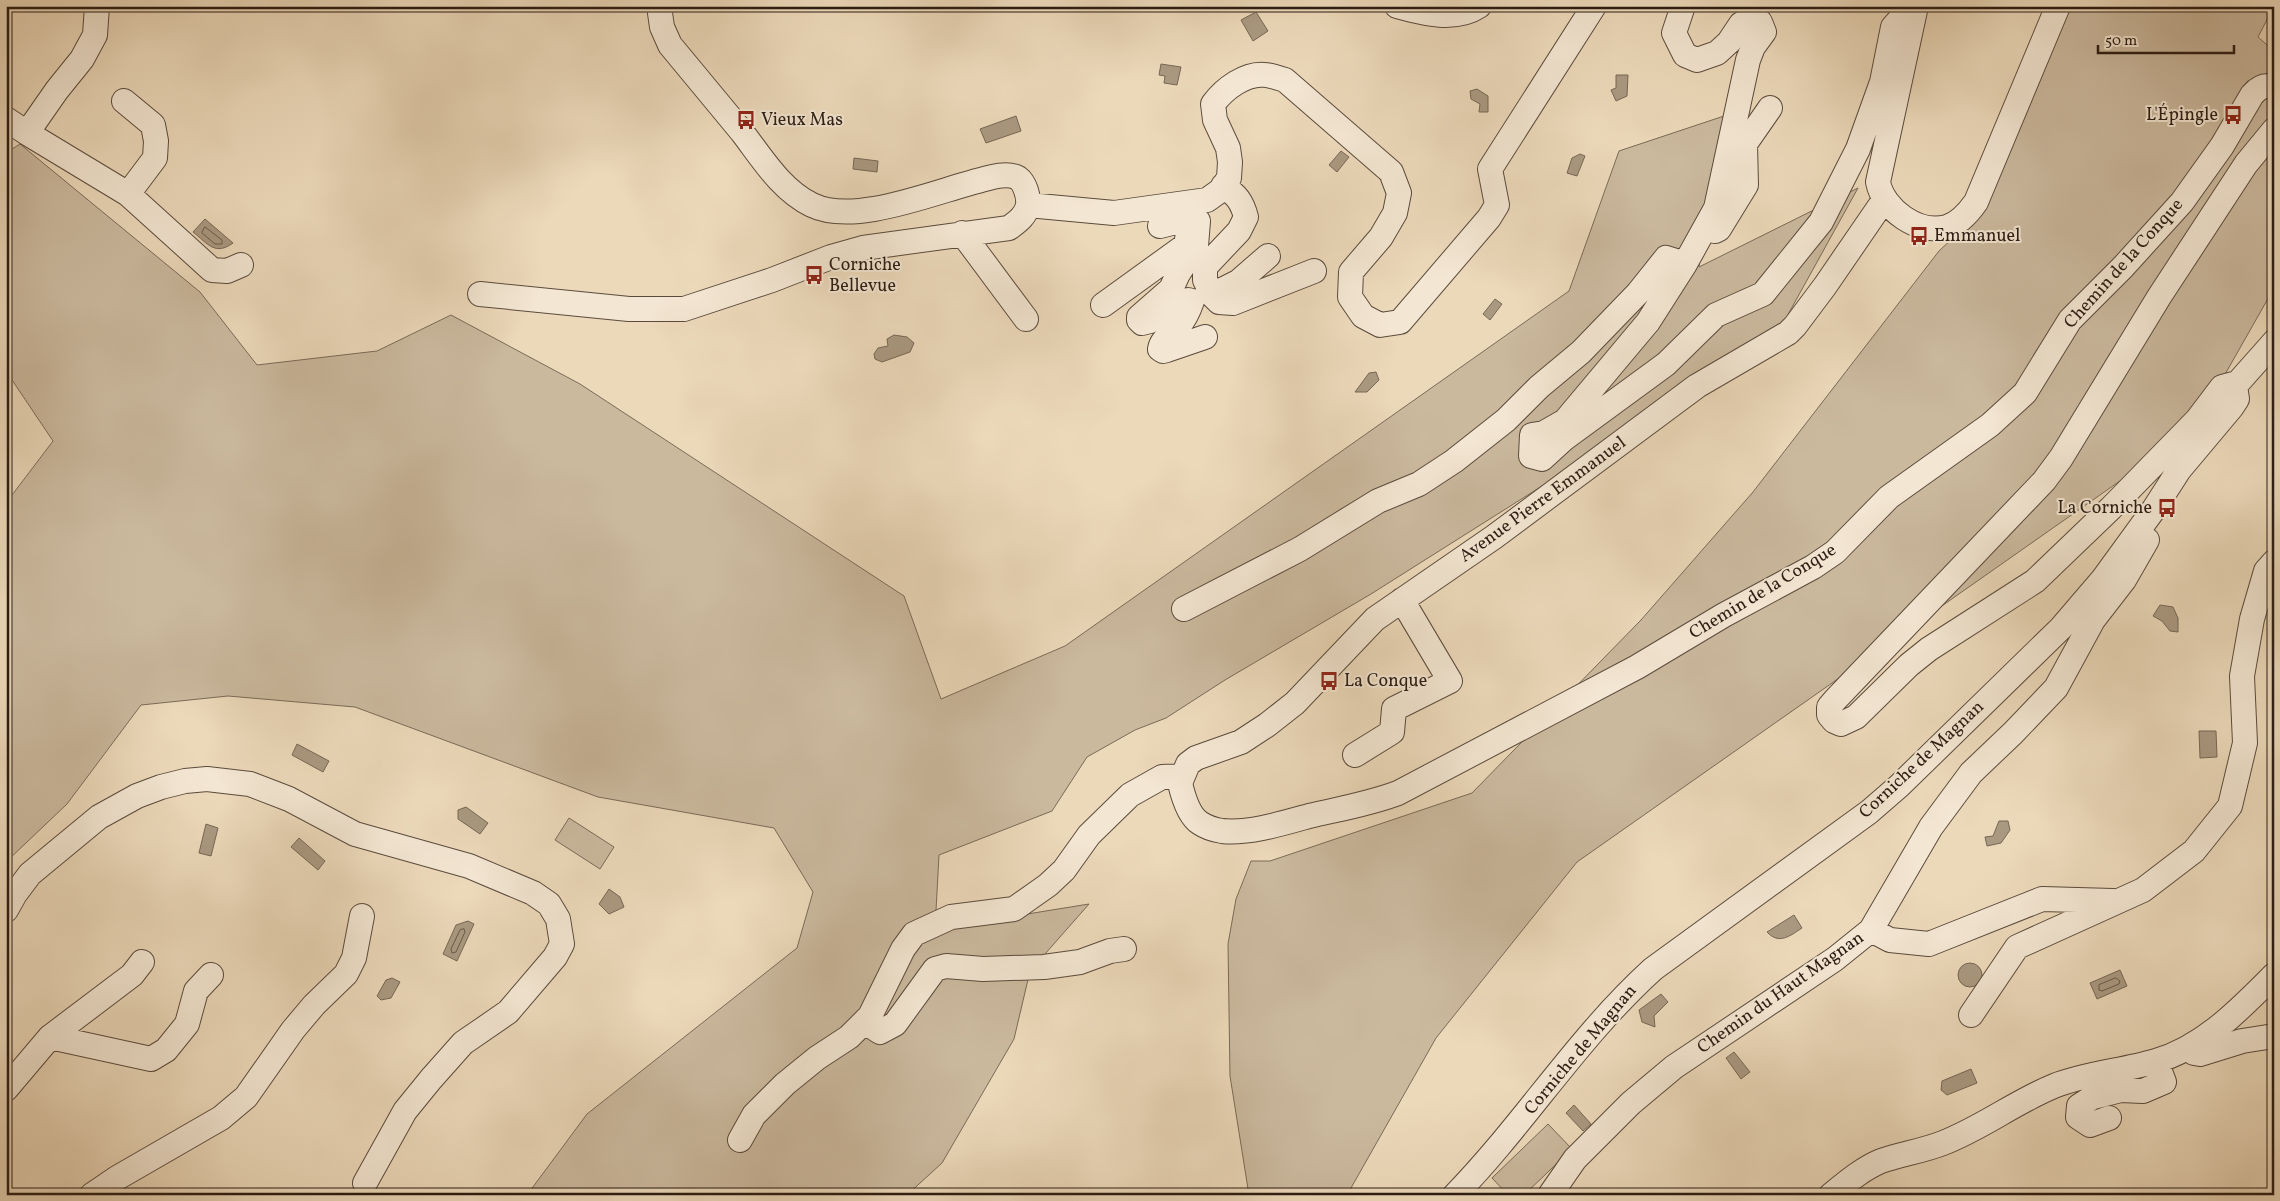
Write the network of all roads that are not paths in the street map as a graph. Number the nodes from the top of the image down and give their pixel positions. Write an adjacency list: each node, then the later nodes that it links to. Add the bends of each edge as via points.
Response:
1 (97, 6): 14 (street, via 95,35 82,60)
2 (659, 6): 18 (street, via 662,27 670,45 772,172 812,206 834,211 876,209 996,176 1018,178 1024,185)
3 (1398, 6): 4 (street, via 1447,15)
4 (1479, 6)
5 (1594, 6): 15 (street, via 1490,169 1497,205 1400,322 1380,325 1363,316 1350,297 1351,272 1381,237 1395,213 1399,193 1391,172 1285,80 1264,74 1242,80 1222,92 1213,104 1214,120 1228,148 1230,162 1229,178)
6 (1682, 6): 22 (street, via 1674,33 1685,55 1697,60 1717,53 1730,42 1741,24 1754,17 1764,32 1748,60 1716,208)
7 (1914, 6): 17 (street, via 1880,166 1878,182); 24 (street, via 1893,27 1882,82 1861,141 1821,222 1763,294 1716,315 1666,364 1542,458 1531,456 1532,436 1565,421 1648,322)
8 (2058, 6): 17 (street, via 1976,202 1968,214 1947,227 1935,228 1912,222)
9 (2273, 86): 39 (street, Chemin de la Conque, via 2257,89 2182,202 2070,320 2025,393 1990,425 1889,497 1835,552 1813,566 1637,667 1381,799 1276,824 1221,831 1200,823 1192,816 1182,790)
10 (124, 101): 16 (street, via 153,125 156,141 154,158)
11 (1770, 108): 22 (street, via 1745,144 1746,185 1719,229)
12 (6, 118): 14 (street)
13 (2274, 130): 33 (street, Chemin de la Conque, via 2246,164 2044,482 1835,700 1829,707 1829,715 1834,722 1841,724 1856,717 1929,649 2035,581 2197,420 2222,387)
14 (26, 133): 16 (street)
15 (1223, 186): 19 (street); 28 (street, via 1242,203 1246,218 1239,231 1205,267 1205,280)
16 (128, 194): 25 (street, via 212,270 226,271)
17 (1884, 200): 36 (street, Avenue Pierre Emmanuel, via 1825,286 1788,332 1697,386 1494,537)
18 (1028, 205): 19 (street, via 1114,213); 21 (street, via 1024,216 1009,228)
19 (1189, 212): 20 (street); 29 (street, via 1186,245); 31 (street, via 1198,221 1196,246 1171,289 1139,320 1142,323 1150,321 1188,300 1192,301 1178,328 1162,342 1160,349 1168,350)
20 (1160, 226)
21 (962, 233): 27 (street, via 863,248 684,309 629,309); 30 (street)
22 (1700, 237): 24 (street)
23 (1268, 256): 28 (street, via 1238,282)
24 (1685, 264): 37 (street, via 1666,258 1638,293 1581,352 1506,420 1454,461 1418,484 1378,501 1300,549)
25 (241, 265)
26 (1314, 271): 28 (street, via 1233,303 1219,302)
27 (480, 294)
28 (1212, 295)
29 (1103, 305)
30 (1026, 319)
31 (1205, 337)
32 (2274, 342): 33 (street, Corniche de Magnan)
33 (2235, 386): 34 (street, Corniche de Magnan, via 2237,399 2179,470)
34 (2144, 524): 43 (street, Chemin du Haut Magnan, via 2148,532 2146,542 2124,580 2093,620 2056,688 1971,773 1931,827); 59 (street, Corniche de Magnan, via 2061,628 1899,786 1870,812 1653,969 1622,997 1488,1161)
35 (2274, 562): 40 (street, via 2266,571 2242,676 2245,743 2230,806 2194,851 2143,890)
36 (1402, 600): 38 (street, via 1450,681 1394,709 1392,732); 39 (street, Avenue Pierre Emmanuel, via 1374,619 1295,703 1240,742 1196,758)
37 (1184, 609)
38 (1355, 755)
39 (1181, 776): 49 (street, via 1162,777 1130,795 1089,835 1064,870 1014,909 951,917 914,934)
40 (2119, 901): 43 (street, via 2042,898 1929,944 1890,940); 48 (street, via 2017,947)
41 (6, 910): 57 (street, via 30,874 99,817 131,799 160,788 207,779 250,784 289,799 355,834 469,866 533,893 549,904 558,919 562,944 555,957 508,1012 463,1043 431,1080 405,1111)
42 (362, 916): 58 (street, via 354,958 346,974 293,1030 246,1097 221,1118)
43 (1871, 930): 60 (street, Chemin du Haut Magnan, via 1835,959 1674,1067 1631,1103 1574,1159)
44 (1124, 949): 49 (street, via 1080,962 1044,967 984,969 946,966 935,969 895,1024 880,1032)
45 (142, 962): 51 (street, via 132,975)
46 (211, 975): 51 (street, via 196,991 187,1024 166,1050 151,1059)
47 (2274, 975): 52 (street, via 2219,1026)
48 (1971, 1015)
49 (864, 1022): 56 (street, via 850,1037 785,1084 754,1115)
50 (2274, 1036): 52 (street, via 2242,1041 2200,1054)
51 (50, 1037): 54 (street)
52 (2188, 1048): 53 (street)
53 (2156, 1061): 55 (street, via 2164,1082 2143,1092 2121,1090 2094,1097 2078,1106 2078,1117 2090,1125); 61 (street, via 2055,1085 1941,1144 1881,1161 1858,1173)
54 (6, 1089)
55 (2109, 1118)
56 (740, 1140)
57 (365, 1183)
58 (92, 1195)
59 (1455, 1195)
60 (1550, 1195)
61 (1831, 1195)

